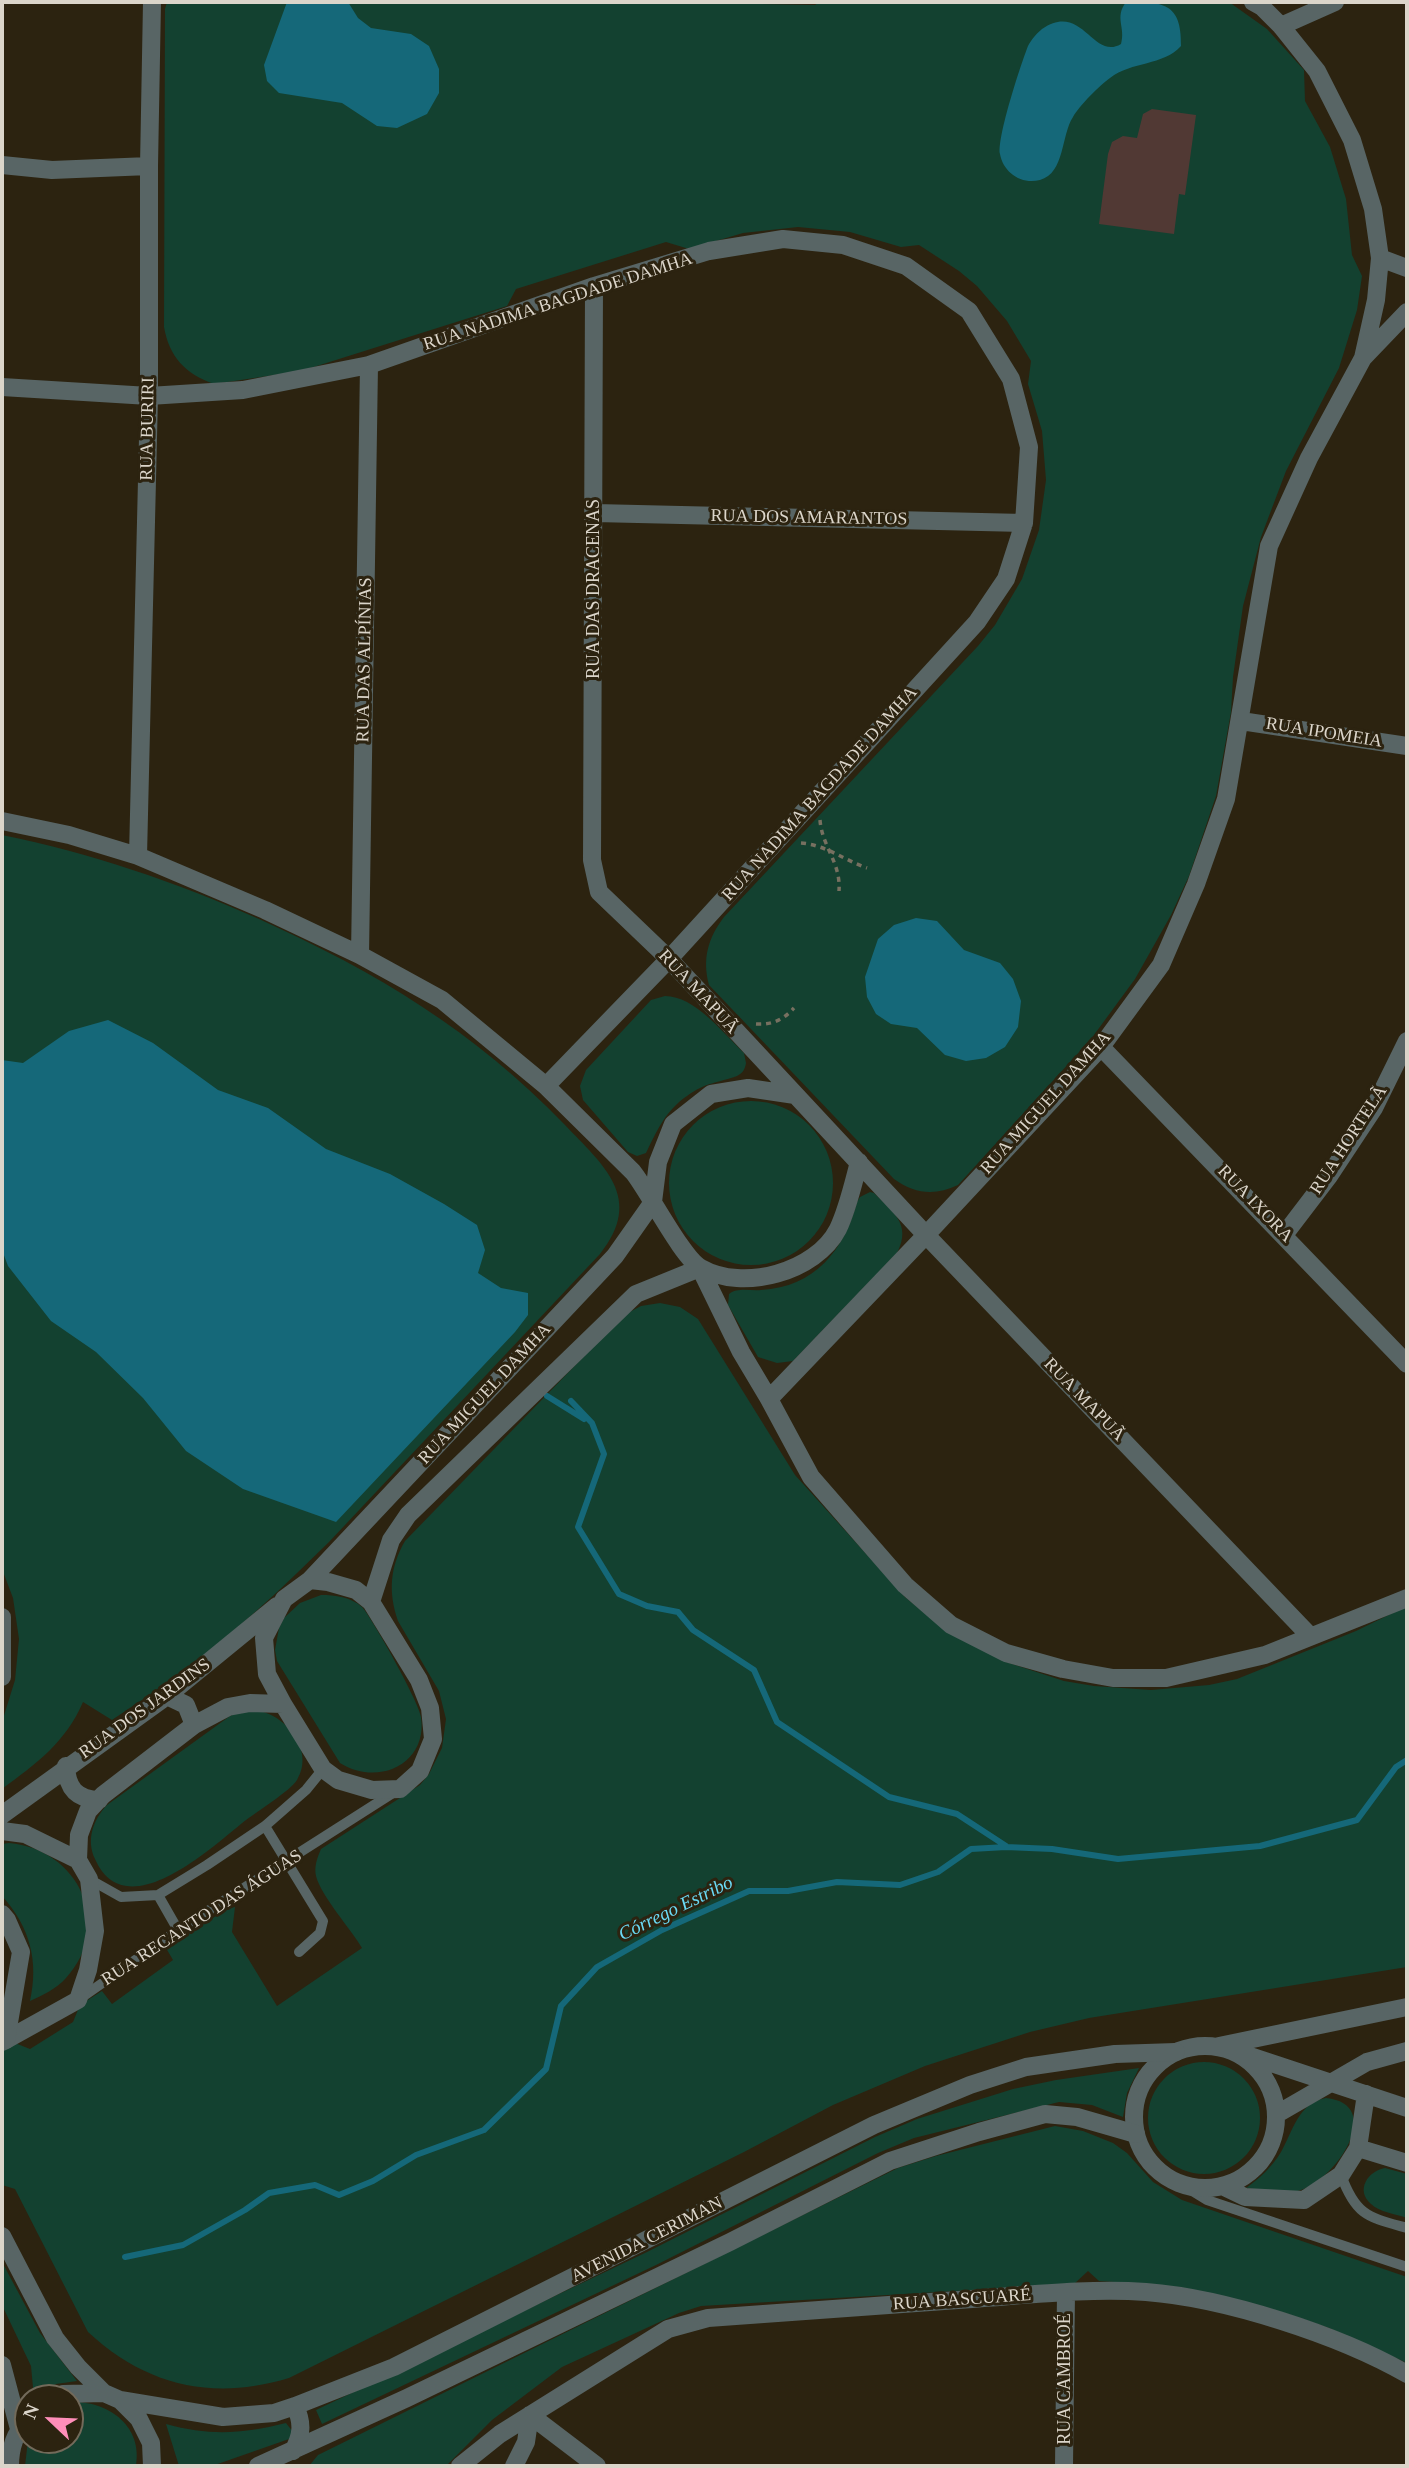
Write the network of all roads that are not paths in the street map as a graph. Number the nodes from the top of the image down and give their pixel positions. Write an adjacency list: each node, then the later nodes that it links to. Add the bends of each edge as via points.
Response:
1 (152, 2): 6 (street, RUA BURIRI)
2 (1335, 2): 4 (street)
3 (1259, 3): 4 (street, RUA MIGUEL DAMHA)
4 (1281, 26): 7 (street, RUA MIGUEL DAMHA, via 1317,71 1352,140 1373,209)
5 (2, 165): 6 (street, via 52,170)
6 (149, 166): 14 (street, RUA BURIRI)
7 (1380, 258): 8 (street); 11 (street, RUA MIGUEL DAMHA)
8 (1407, 268)
9 (594, 286): 12 (street, RUA NADIMA BAGDADE DAMHA); 15 (street, RUA DAS DRACENAS); 16 (street, RUA NADIMA BAGDADE DAMHA, via 709,251 783,239 843,245 906,266 969,311 1011,379 1029,447)
10 (1407, 312): 11 (street, RUA MIGUEL DAMHA)
11 (1363, 358): 17 (street, RUA MIGUEL DAMHA, via 1308,458 1269,546)
12 (369, 365): 14 (street, RUA NADIMA BAGDADE DAMHA, via 243,390); 22 (street, RUA DAS ALPÍNIAS)
13 (2, 387): 14 (street, RUA NADIMA BAGDADE DAMHA)
14 (149, 396): 20 (street, RUA BURIRI)
15 (595, 513): 16 (street, RUA DOS AMARANTOS); 21 (street, RUA DAS DRACENAS, via 592,860)
16 (1024, 523): 23 (street, RUA NADIMA BAGDADE DAMHA, via 1006,579 977,622)
17 (1241, 721): 18 (street, RUA IPOMEIA); 25 (street, RUA MIGUEL DAMHA, via 1226,799 1191,896 1161,965)
18 (1407, 746)
19 (2, 821): 20 (street)
20 (138, 856): 22 (street)
21 (599, 892): 23 (street, RUA MAPUÃ)
22 (360, 955): 26 (street, via 442,1000)
23 (669, 959): 26 (street, RUA NADIMA BAGDADE DAMHA); 27 (street, RUA MAPUÃ)
24 (1407, 1041): 31 (street, RUA HORTELÃ, via 1374,1108)
25 (1101, 1047): 30 (street, RUA MIGUEL DAMHA); 31 (street, RUA IXORA)
26 (546, 1086): 29 (street, via 633,1172)
27 (795, 1095): 28 (street); 29 (street, via 748,1088 711,1094 673,1124)
28 (859, 1162): 30 (street, RUA MAPUÃ); 32 (street, via 837,1231 812,1259 778,1273 739,1280)
29 (649, 1194): 32 (street); 35 (street, RUA MIGUEL DAMHA, via 615,1256)
30 (926, 1235): 34 (street, RUA MIGUEL DAMHA); 40 (street, RUA MAPUÃ)
31 (1284, 1235): 33 (street, RUA IXORA)
32 (700, 1268): 34 (street); 38 (street, RUA MIGUEL DAMHA, via 636,1294 408,1514 391,1540)
33 (1407, 1364)
34 (769, 1399): 40 (street, via 811,1477 905,1584 951,1625 1006,1653 1113,1678 1166,1678 1265,1656)
35 (310, 1580): 37 (street); 38 (street, via 356,1590)
36 (1407, 1598): 40 (street)
37 (284, 1599): 42 (street, RUA DOS JARDINS); 43 (street, via 264,1638 267,1674)
38 (371, 1602): 47 (street, via 419,1680 430,1708 433,1740 420,1771)
39 (2, 1617): 41 (street)
40 (1310, 1636)
41 (2, 1676)
42 (167, 1696): 44 (street, via 186,1705); 45 (street, RUA DOS JARDINS)
43 (283, 1704): 44 (street, via 228,1707); 46 (street)
44 (194, 1725): 48 (street)
45 (66, 1766): 48 (street, via 74,1793); 49 (street, RUA DOS JARDINS)
46 (323, 1769): 47 (street, via 338,1780 372,1790); 50 (lane)
47 (400, 1789): 53 (lane, RUA RECANTO DAS ÁGUAS)
48 (99, 1800): 52 (street, via 88,1811 79,1835)
49 (2, 1815)
50 (265, 1826): 53 (lane); 55 (lane)
51 (2, 1831): 52 (street, via 25,1834)
52 (78, 1860): 54 (street)
53 (287, 1862): 57 (lane, RUA RECANTO DAS ÁGUAS); 58 (lane, via 323,1921 320,1933)
54 (89, 1879): 55 (lane, via 121,1897); 59 (street, via 95,1931)
55 (158, 1895): 57 (lane)
56 (2, 1914): 61 (street, via 21,1952)
57 (178, 1930): 59 (lane, RUA RECANTO DAS ÁGUAS)
58 (299, 1952)
59 (78, 2000): 61 (street, RUA RECANTO DAS ÁGUAS)
60 (1407, 2007): 62 (street)
61 (4, 2041)
62 (1223, 2048): 64 (street, via 1195,2046); 65 (street); 68 (street, via 1254,2064 1270,2086)
63 (1407, 2051): 65 (street, via 1367,2062)
64 (1175, 2052): 69 (street, via 1155,2066 1141,2086); 84 (street, AVENIDA CERIMAN, via 1115,2054 1026,2067 970,2085 874,2125 394,2367)
65 (1331, 2083): 66 (street); 68 (street)
66 (1366, 2094): 67 (street); 70 (street)
67 (1407, 2108)
68 (1277, 2114): 74 (street, via 1273,2138 1262,2160 1244,2177)
69 (1136, 2134): 73 (street, via 1161,2173); 87 (street, AVENIDA CERIMAN, via 1077,2118 1045,2115 890,2161)
70 (1357, 2148): 71 (street); 72 (street)
71 (1407, 2163)
72 (1341, 2175): 74 (street, via 1304,2200 1245,2197); 75 (lane, via 1359,2209)
73 (1181, 2184): 74 (street); 77 (lane, via 1207,2200)
74 (1222, 2186)
75 (1407, 2228)
76 (2, 2236): 83 (street, via 55,2338 78,2367)
77 (1407, 2267)
78 (1066, 2292): 80 (street, RUA BASCUARÉ, via 1147,2292 1215,2303 1312,2332); 85 (street, RUA BASCUARÉ, via 708,2318 668,2329); 94 (street, RUA CAMBROÉ)
79 (2, 2365): 82 (street)
80 (1407, 2374)
81 (84, 2395): 83 (street, AVENIDA CERIMAN)
82 (14, 2397)
83 (112, 2397): 84 (street, AVENIDA CERIMAN, via 223,2417 274,2413); 89 (street, via 139,2418 151,2443)
84 (295, 2406): 87 (street, via 302,2426)
85 (530, 2415): 91 (street, RUA BASCUARÉ); 92 (street, via 526,2442); 93 (street)
86 (14, 2443): 88 (street)
87 (290, 2458): 90 (street, AVENIDA CERIMAN)
88 (9, 2466)
89 (152, 2466)
90 (258, 2466)
91 (460, 2466)
92 (514, 2466)
93 (597, 2466)
94 (1064, 2466)

